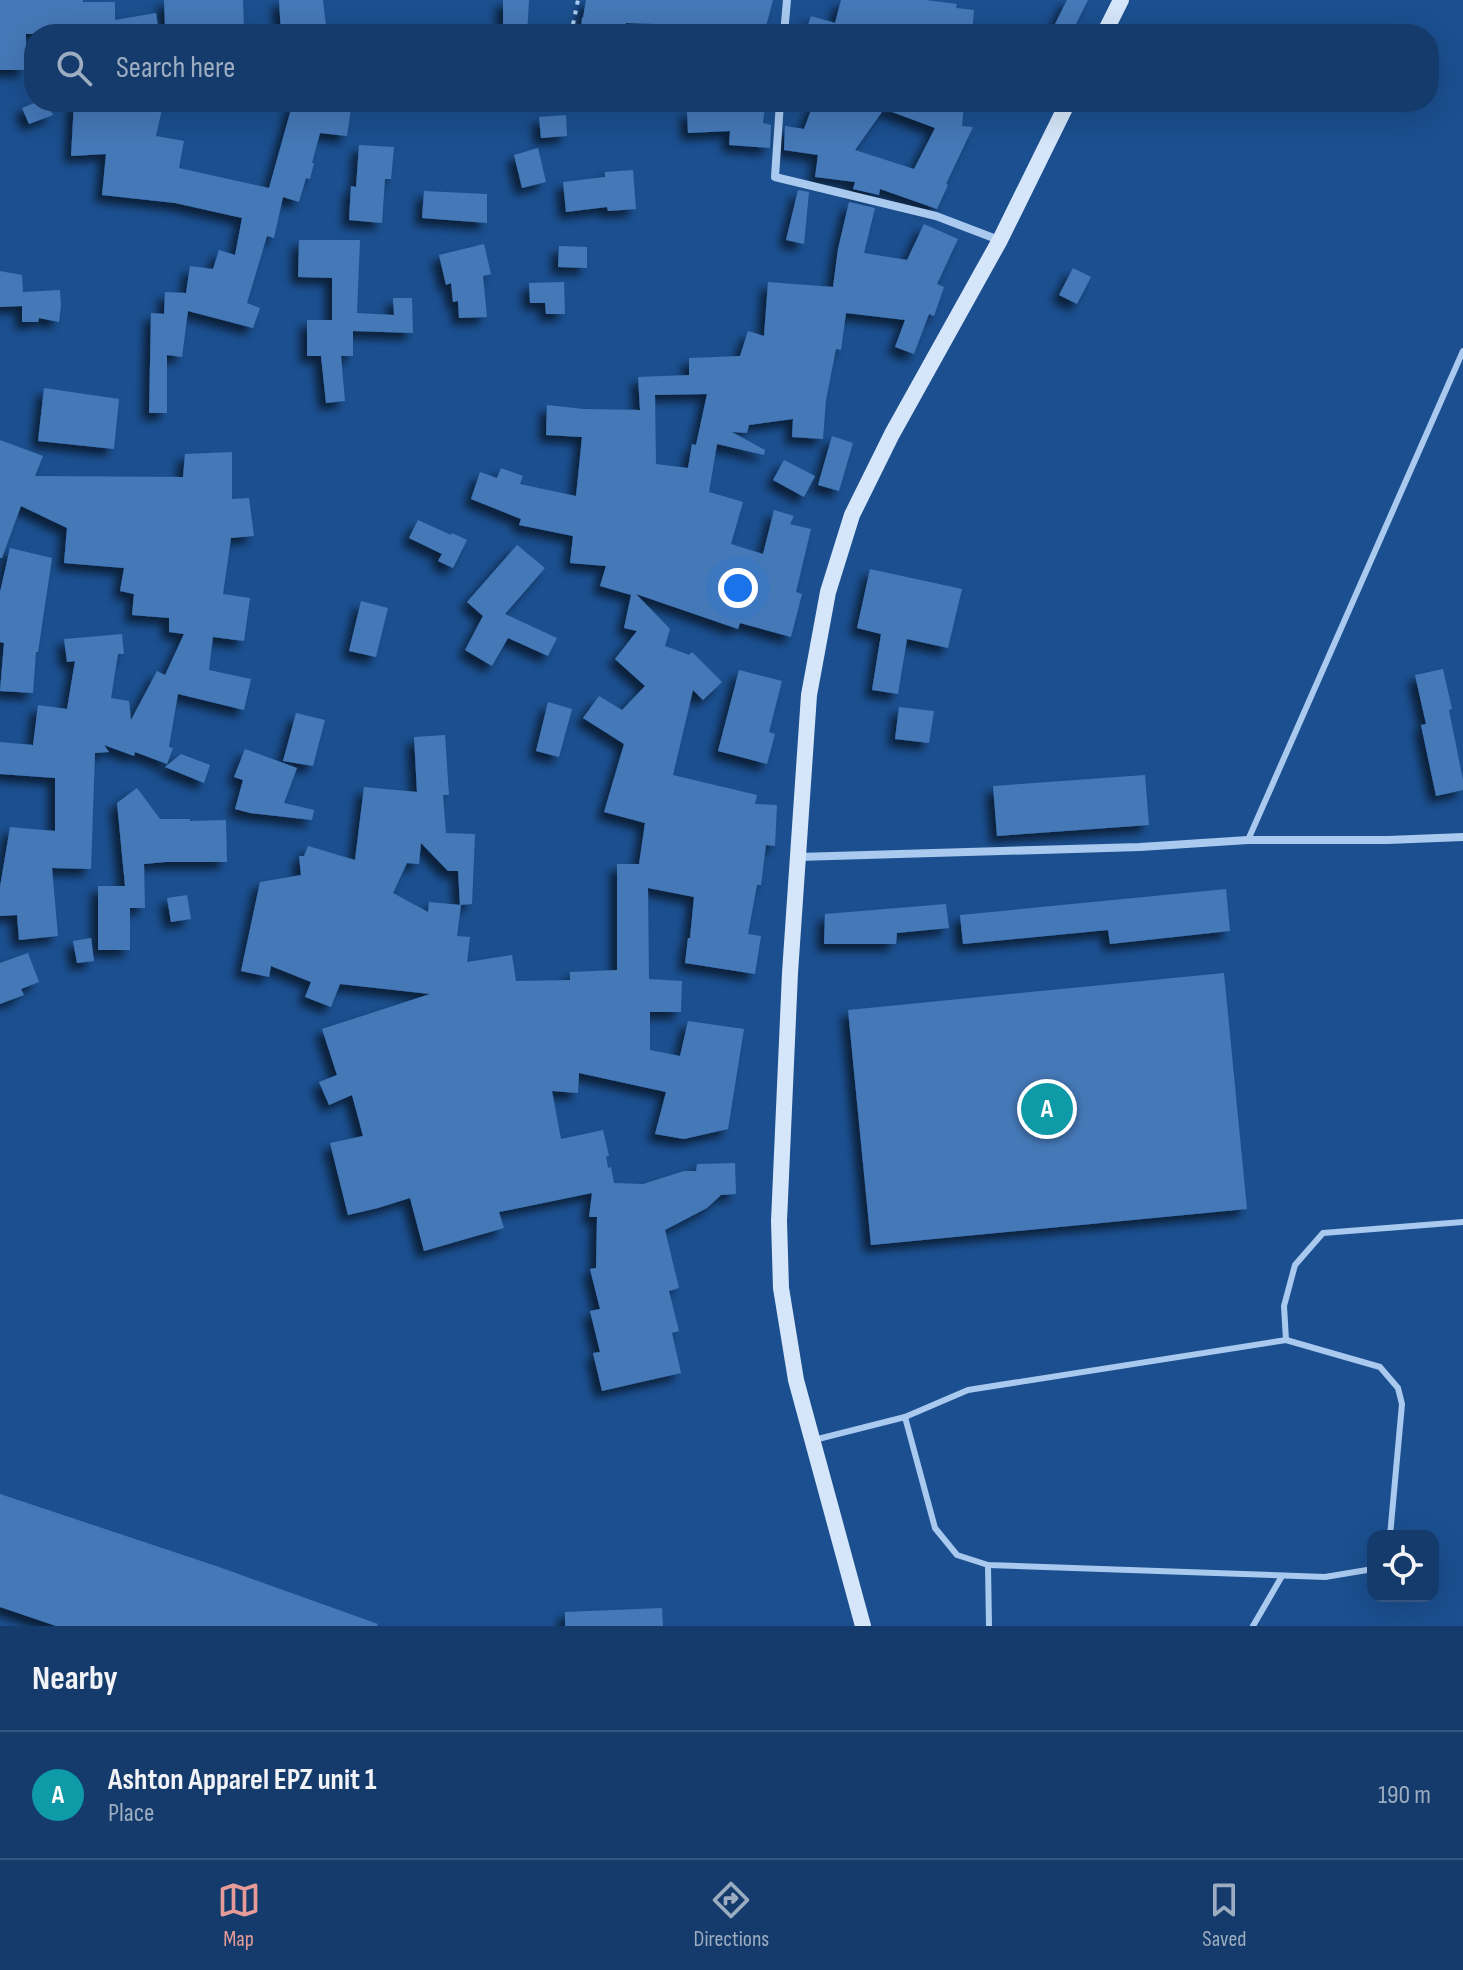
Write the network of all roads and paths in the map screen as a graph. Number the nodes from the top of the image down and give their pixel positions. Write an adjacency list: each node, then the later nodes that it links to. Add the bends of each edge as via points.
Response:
1 (578, 0): 4 (path)
2 (787, 0): 5 (street)
3 (1121, 0): 6 (main road)
4 (573, 24)
5 (785, 24)
6 (1109, 24)
7 (779, 112): 9 (street, via 775,177 936,216)
8 (1063, 112): 9 (main road)
9 (1000, 240): 13 (main road, via 852,515 828,592 809,695)
10 (1463, 351): 12 (lane)
11 (1463, 837): 12 (street)
12 (1248, 840): 13 (street)
13 (797, 857): 17 (main road, via 779,1221 791,1356)
14 (1463, 1222): 15 (lane, via 1323,1233 1295,1265 1284,1306)
15 (1286, 1340): 16 (lane, via 968,1390); 18 (lane, via 1380,1367 1398,1388 1402,1404)
16 (905, 1417): 17 (lane); 19 (lane, via 935,1528 957,1555)
17 (812, 1440): 22 (main road)
18 (1391, 1530)
19 (988, 1565): 21 (lane); 23 (lane)
20 (1367, 1570): 21 (lane, via 1325,1577)
21 (1282, 1576): 24 (lane)
22 (863, 1626)
23 (989, 1626)
24 (1253, 1626)

